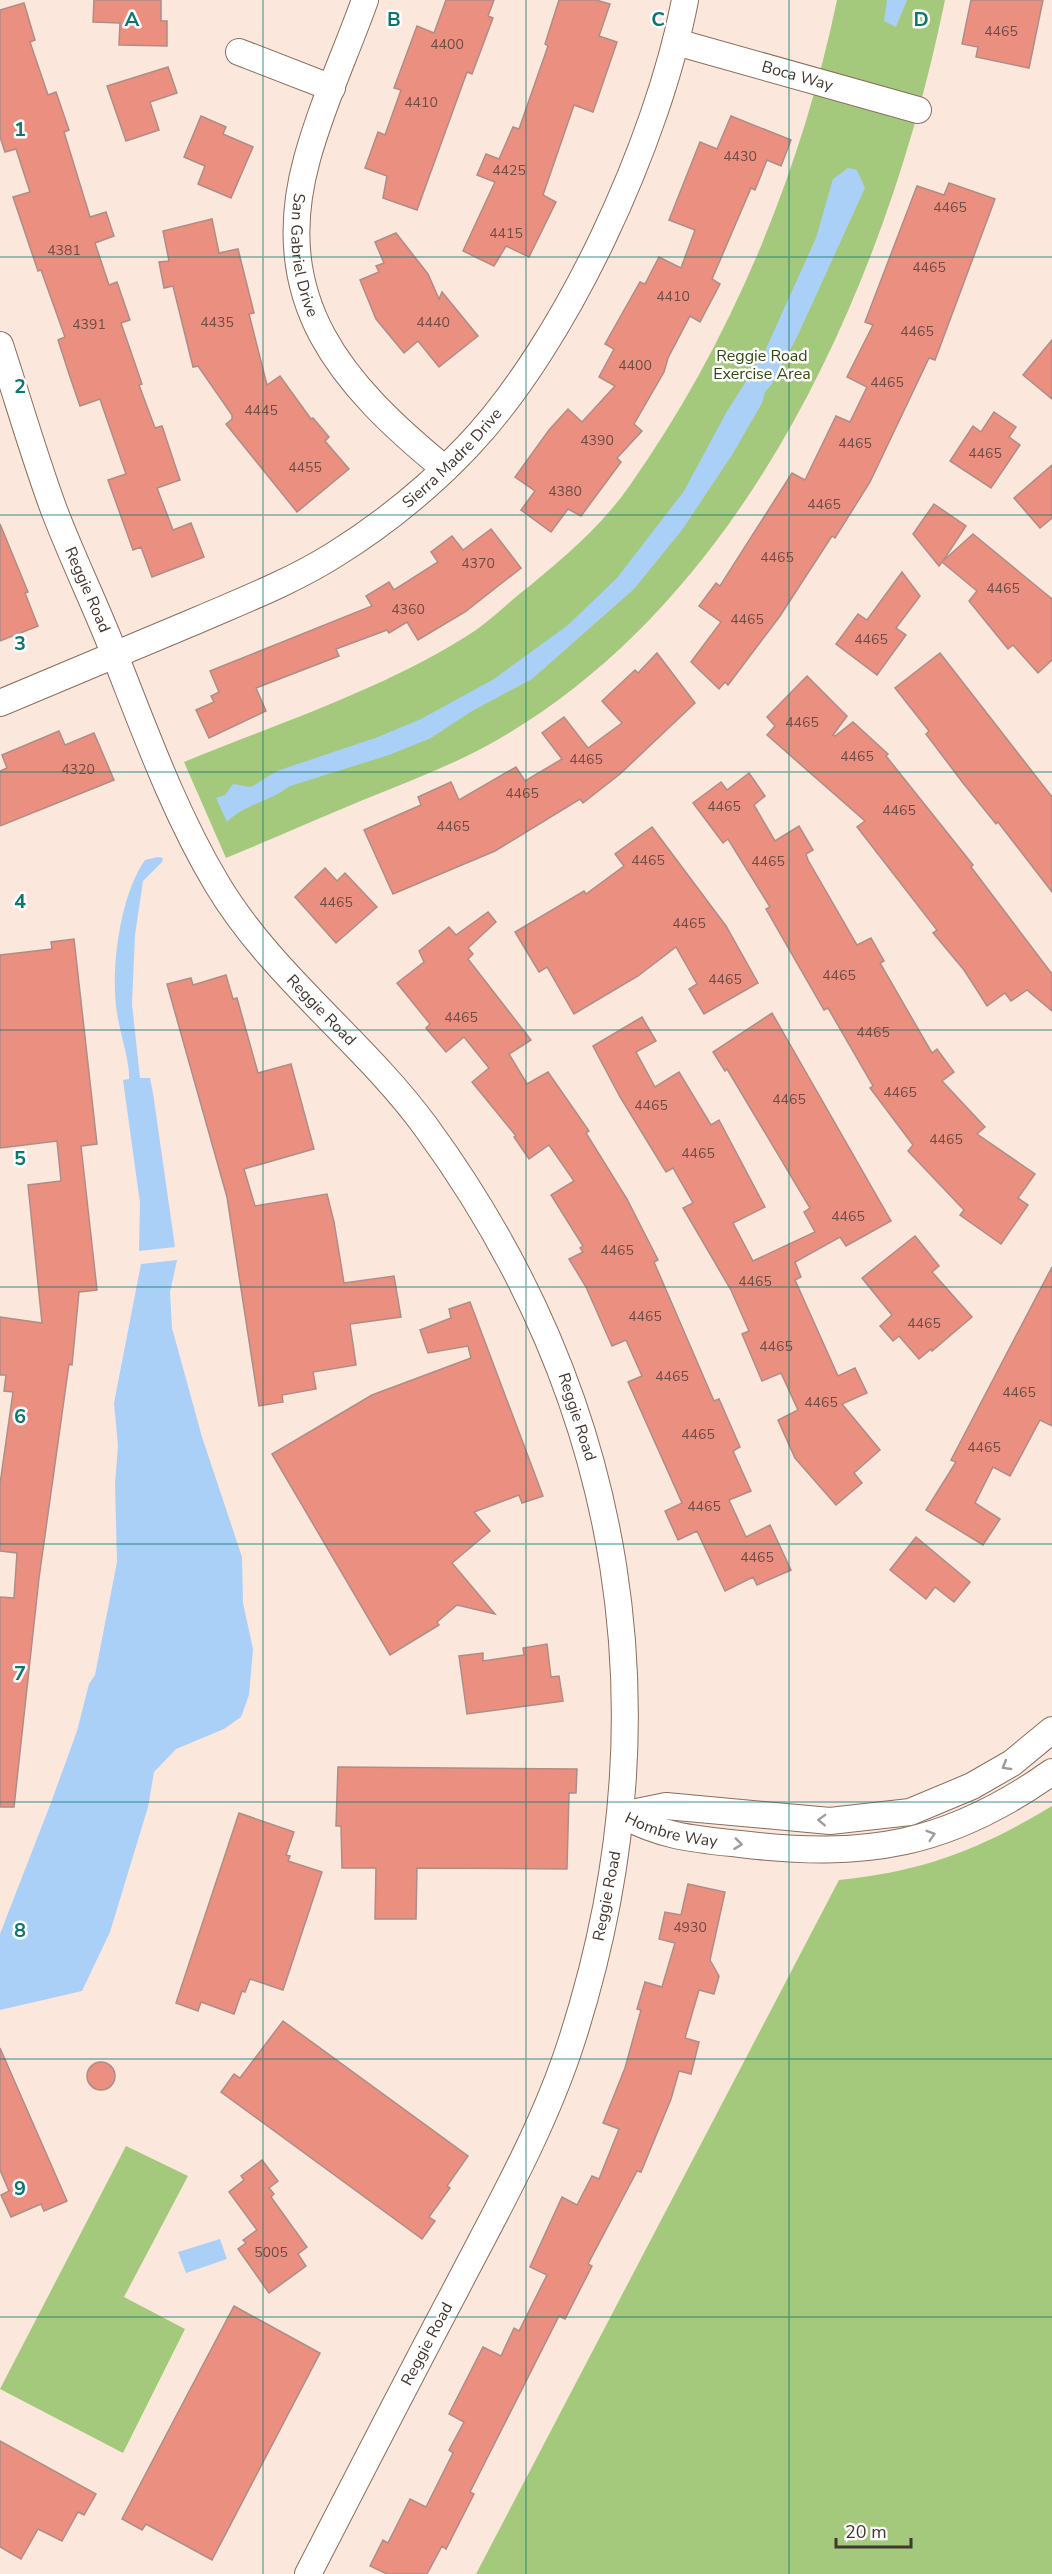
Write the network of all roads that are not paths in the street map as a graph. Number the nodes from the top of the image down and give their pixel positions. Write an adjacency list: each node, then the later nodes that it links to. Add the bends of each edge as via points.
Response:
1 (365, 0): 5 (street, San Gabriel Drive)
2 (685, 0): 3 (street, Sierra Madre Drive)
3 (676, 42): 6 (street, Boca Way); 8 (street, Sierra Madre Drive, via 646,136 572,294 504,403)
4 (239, 52): 5 (street)
5 (332, 88): 8 (street, San Gabriel Drive, via 297,201 296,239 309,309 322,339 344,371 410,440)
6 (918, 110)
7 (0, 345): 9 (street, Reggie Road, via 54,511)
8 (445, 469): 9 (street, Sierra Madre Drive, via 386,521 332,557 283,584)
9 (115, 654): 10 (street, Sierra Madre Drive); 13 (street, Reggie Road, via 180,811 218,886 263,946 425,1125 510,1258 563,1371 584,1431 613,1559 622,1622 626,1757)
10 (0, 703)
11 (1052, 1730): 13 (street, Hombre Way, one-way to 13, via 1002,1769 910,1812 830,1821 666,1806)
12 (1052, 1772): 13 (street, Hombre Way, one-way to 12, via 673,1836 773,1848 859,1850 905,1842 974,1819 1014,1799)
13 (621, 1815): 14 (street, Reggie Road, via 595,1956 552,2097)
14 (308, 2574)

